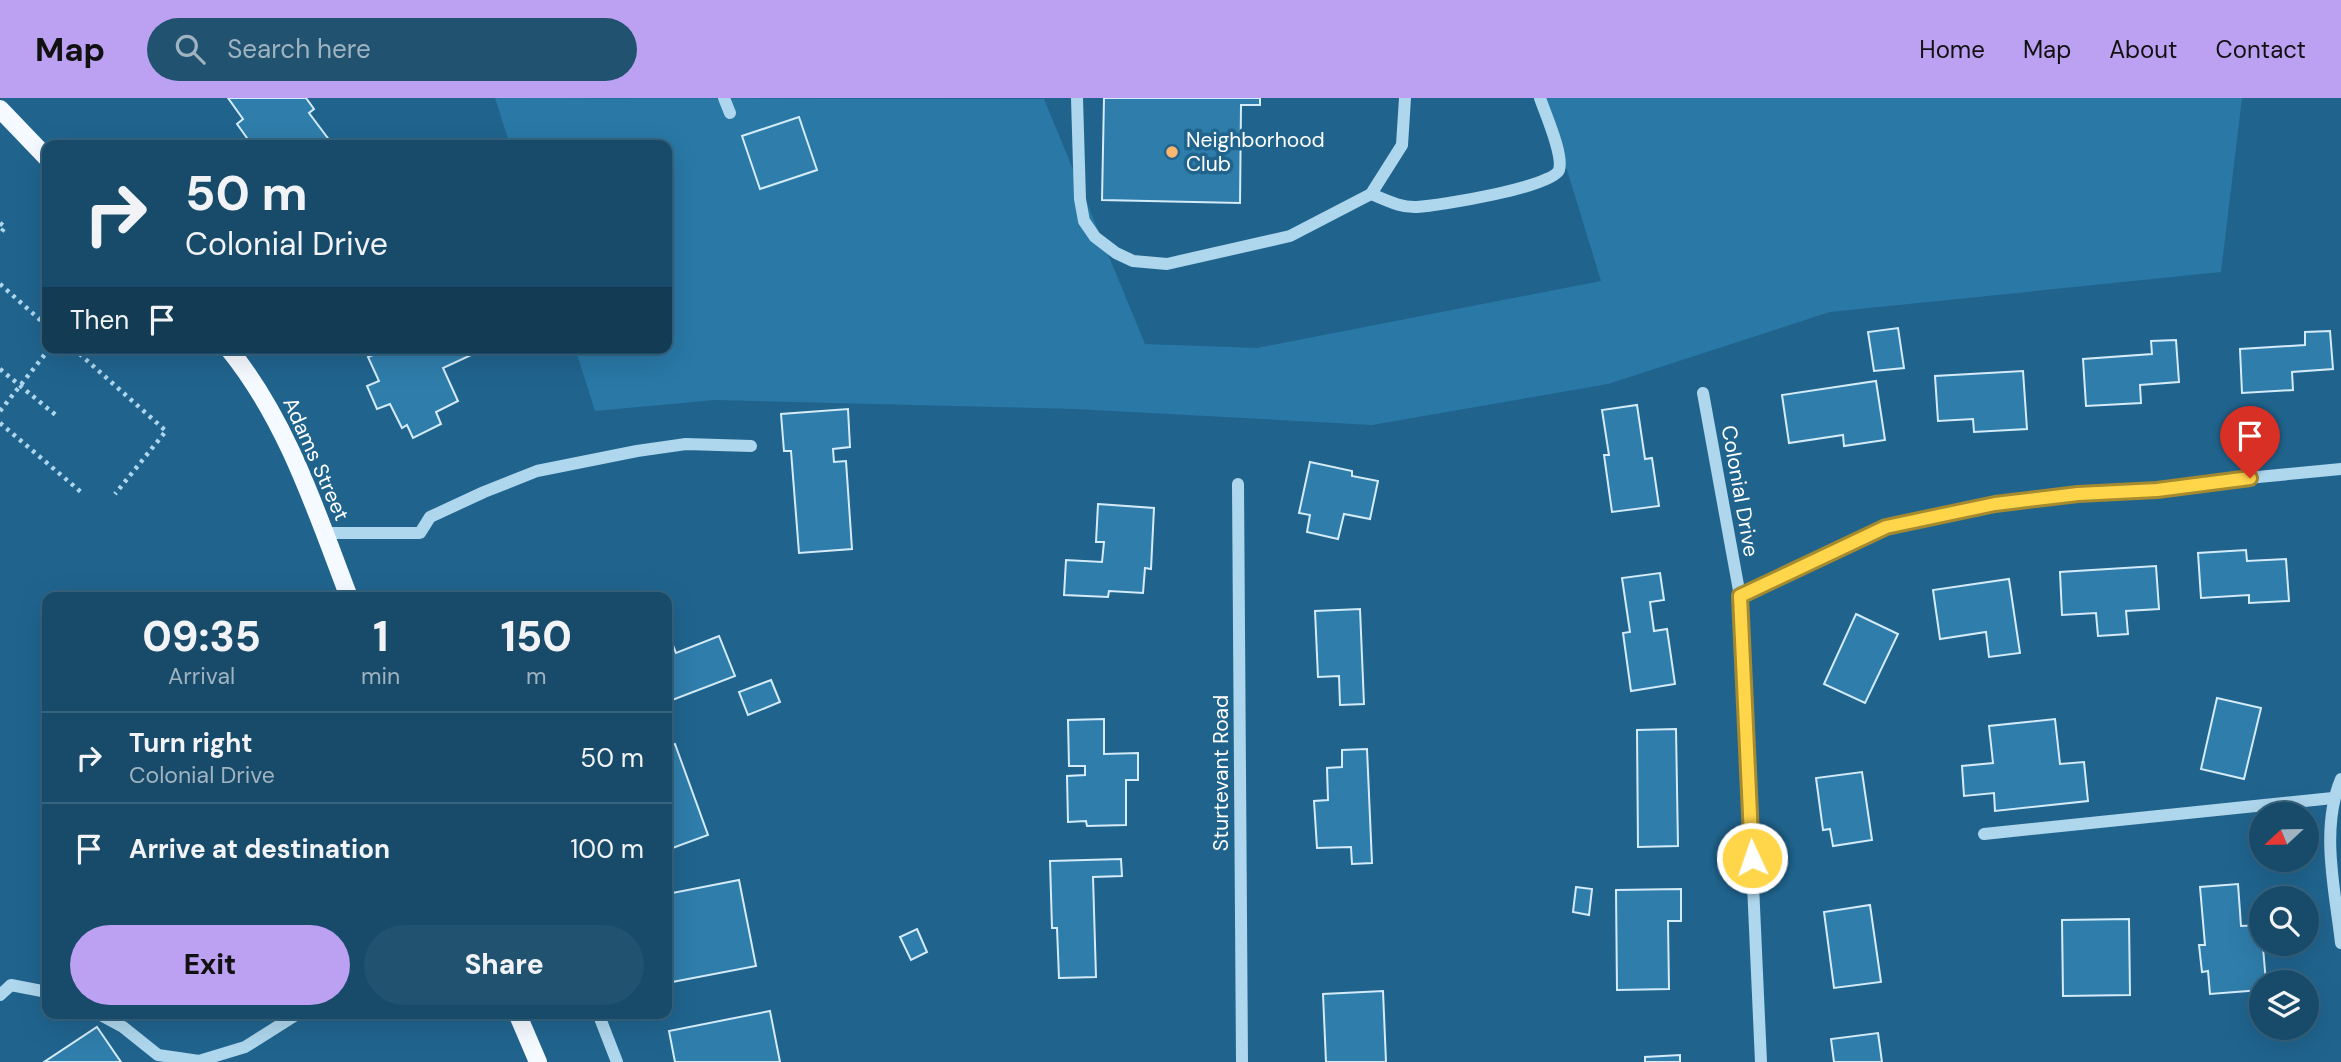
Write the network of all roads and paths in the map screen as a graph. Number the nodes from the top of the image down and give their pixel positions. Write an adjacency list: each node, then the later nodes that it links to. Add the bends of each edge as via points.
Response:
1 (724, 98): 6 (street)
2 (1077, 98): 8 (street, via 1084,221 1095,237 1133,261 1167,264 1290,236)
3 (1405, 98): 8 (street, via 1402,145)
4 (1540, 98): 8 (street, via 1560,158 1555,176 1486,196 1416,207)
5 (0, 109): 7 (main road)
6 (730, 113)
7 (42, 153)
8 (1371, 194)
9 (0, 223): 10 (path, via 5,227)
10 (0, 233)
11 (0, 284): 12 (path)
12 (42, 322)
13 (45, 354): 17 (path)
14 (80, 354): 26 (path, via 166,431)
15 (233, 354): 27 (main road, Adams Street, via 273,414)
16 (0, 369): 17 (path)
17 (20, 385): 19 (path); 20 (path)
18 (1703, 393): 29 (street, Colonial Drive)
19 (0, 411)
20 (58, 417)
21 (0, 423): 25 (path)
22 (751, 446): 27 (street, via 686,444 636,450 537,471 430,517 420,533)
23 (2341, 469): 29 (street, Colonial Drive, via 1995,504 1900,524)
24 (1238, 484): 42 (street, Sturtevant Road)
25 (81, 492)
26 (115, 494)
27 (325, 533): 28 (main road, Adams Street)
28 (347, 592)
29 (1740, 596): 43 (street, Colonial Drive)
30 (2341, 779): 31 (street)
31 (2333, 798): 32 (street); 33 (street, via 2330,841)
32 (1984, 834)
33 (2341, 943)
34 (42, 991): 35 (street, via 11,985)
35 (0, 995)
36 (108, 1019): 37 (street, via 158,1055 199,1061 245,1047)
37 (289, 1019)
38 (520, 1019): 40 (main road)
39 (600, 1019): 41 (street)
40 (538, 1062)
41 (617, 1062)
42 (1242, 1062)
43 (1761, 1062)

